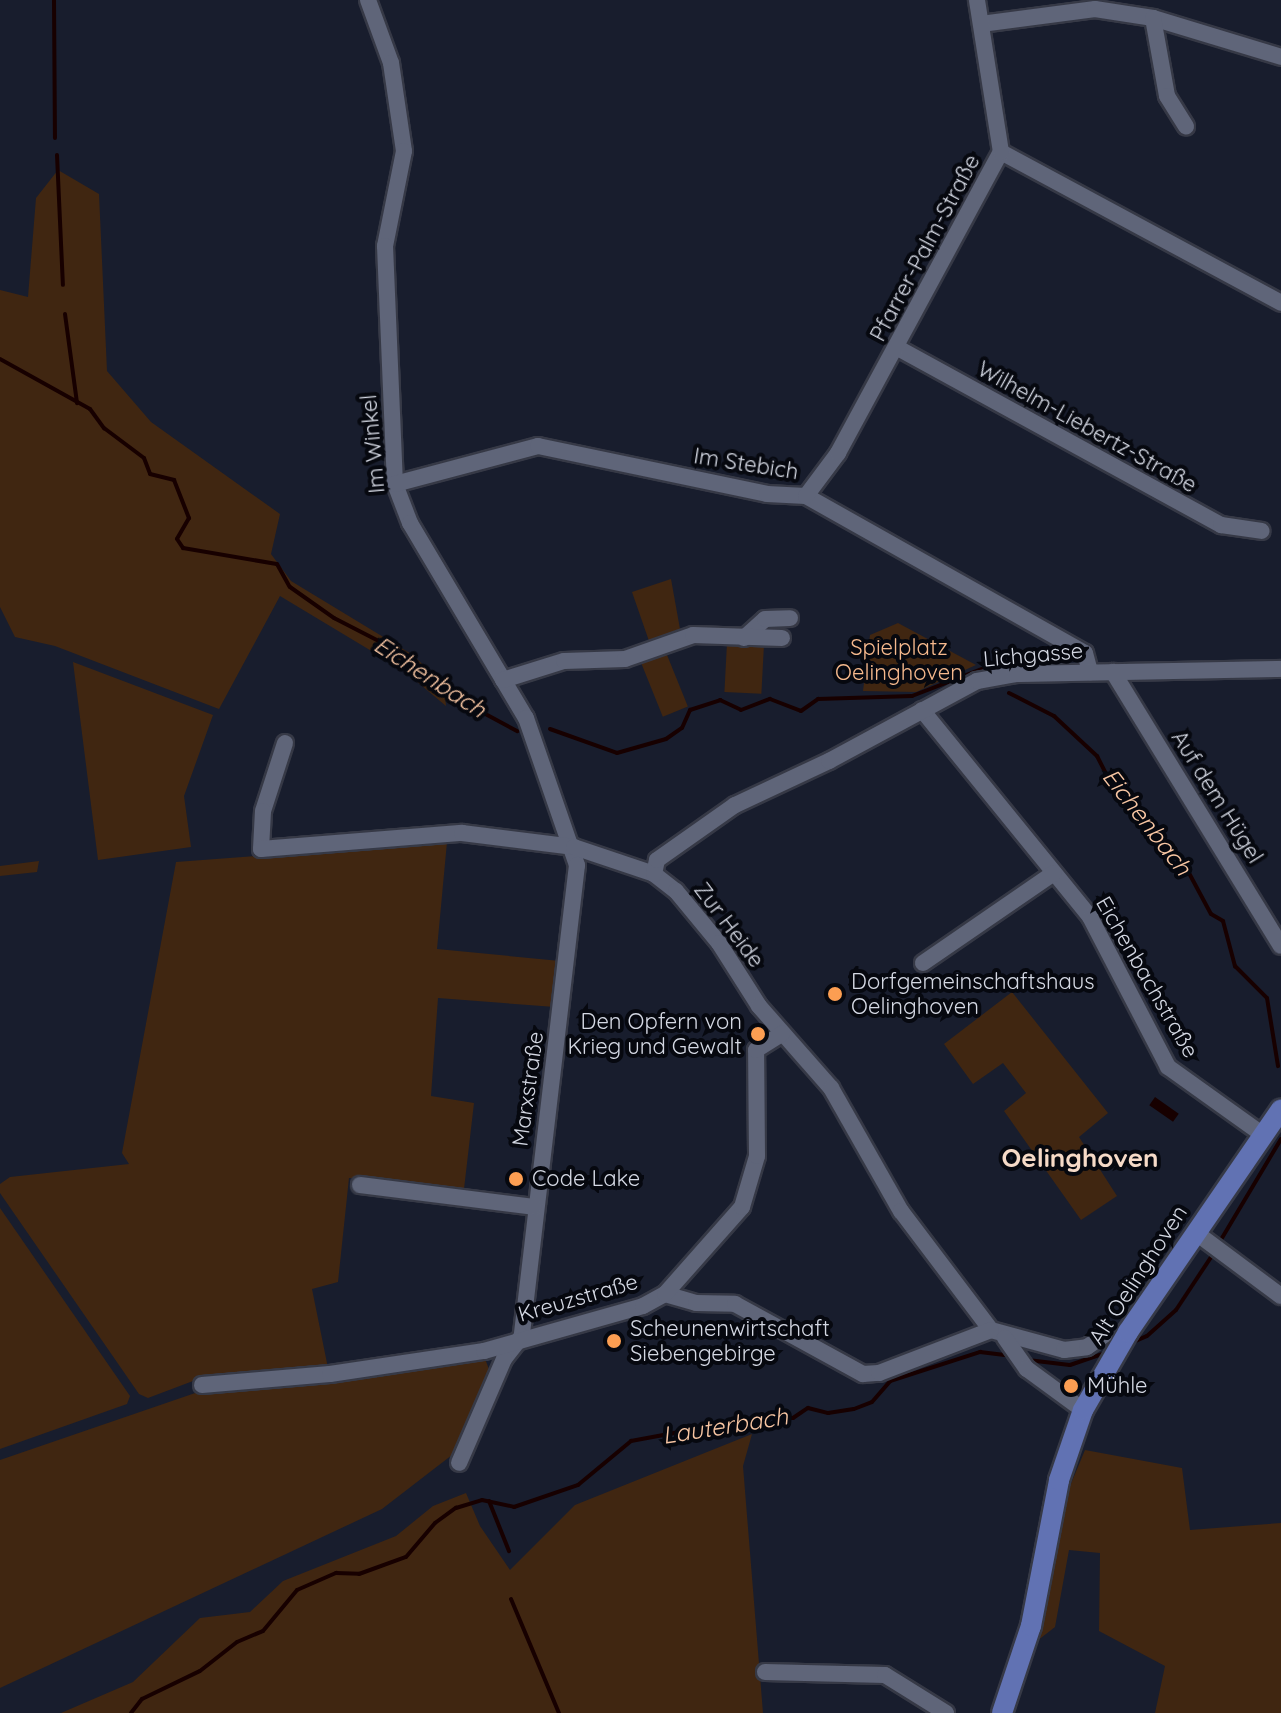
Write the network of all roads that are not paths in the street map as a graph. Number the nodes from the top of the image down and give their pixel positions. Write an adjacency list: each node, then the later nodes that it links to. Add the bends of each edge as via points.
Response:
1 (368, 0): 10 (street, Im Winkel, via 391,63 404,151 385,246)
2 (977, 0): 4 (street, Pfarrer-Palm-Straße)
3 (1153, 18): 4 (street, via 1095,9); 5 (street); 6 (street, via 1167,96)
4 (981, 24): 7 (street, Pfarrer-Palm-Straße)
5 (1281, 57)
6 (1186, 127)
7 (1001, 152): 8 (street); 9 (street, Pfarrer-Palm-Straße)
8 (1281, 303)
9 (896, 347): 11 (street, Pfarrer-Palm-Straße, via 838,453); 12 (street, Wilhelm-Liebertz-Straße, via 1221,525)
10 (395, 484): 11 (street, Im Stebich, via 538,446 767,494); 19 (street, Im Winkel, via 410,523)
11 (806, 496): 17 (street, Im Stebich, via 1085,653)
12 (1262, 531)
13 (790, 618): 14 (street, via 765,619)
14 (744, 638): 15 (street); 19 (street, via 693,635 625,659 564,661)
15 (782, 638)
16 (1281, 669): 18 (street, Lichgasse)
17 (1090, 672): 18 (street, Lichgasse); 20 (street, Lichgasse, via 991,677)
18 (1113, 672): 25 (street, Auf dem Hügel)
19 (503, 680): 22 (street, Im Winkel, via 526,718)
20 (922, 710): 23 (street, Eichenbachstraße); 24 (street, Lichgasse, via 735,805 657,860)
21 (285, 743): 22 (street, Zur Heide, via 263,811 261,849 462,833)
22 (574, 847): 24 (street, Zur Heide); 31 (street, Marxstraße, via 576,894)
23 (1054, 873): 26 (street); 29 (street, Eichenbachstraße, via 1090,917 1168,1067)
24 (654, 874): 27 (street, Zur Heide, via 676,891 719,943)
25 (1281, 946)
26 (923, 963)
27 (782, 1034): 33 (street, Kreuzstraße, via 756,1050 757,1156 742,1207); 37 (street, Zur Heide, via 831,1088 901,1211)
28 (1281, 1109): 29 (main road, Alt Oelinghoven)
29 (1262, 1134): 32 (main road, Alt Oelinghoven)
30 (360, 1185): 31 (street)
31 (534, 1207): 36 (street, Marxstraße, via 537,1223)
32 (1201, 1237): 34 (street); 39 (main road, Alt Oelinghoven, via 1128,1332)
33 (665, 1294): 36 (street, Kreuzstraße, via 643,1306); 37 (street, via 696,1303 735,1304 863,1374)
34 (1281, 1296)
35 (1104, 1335): 37 (street, via 1087,1347 1064,1350)
36 (522, 1336): 38 (street, Kreuzstraße, via 484,1351 339,1373); 40 (street, via 504,1359)
37 (1002, 1339): 39 (street, Zur Heide, via 1027,1369)
38 (202, 1385)
39 (1083, 1410): 43 (main road, Alt Oelinghoven, via 1059,1480 1031,1626)
40 (459, 1463)
41 (765, 1672): 42 (street, via 885,1675)
42 (946, 1713)
43 (1002, 1713)

